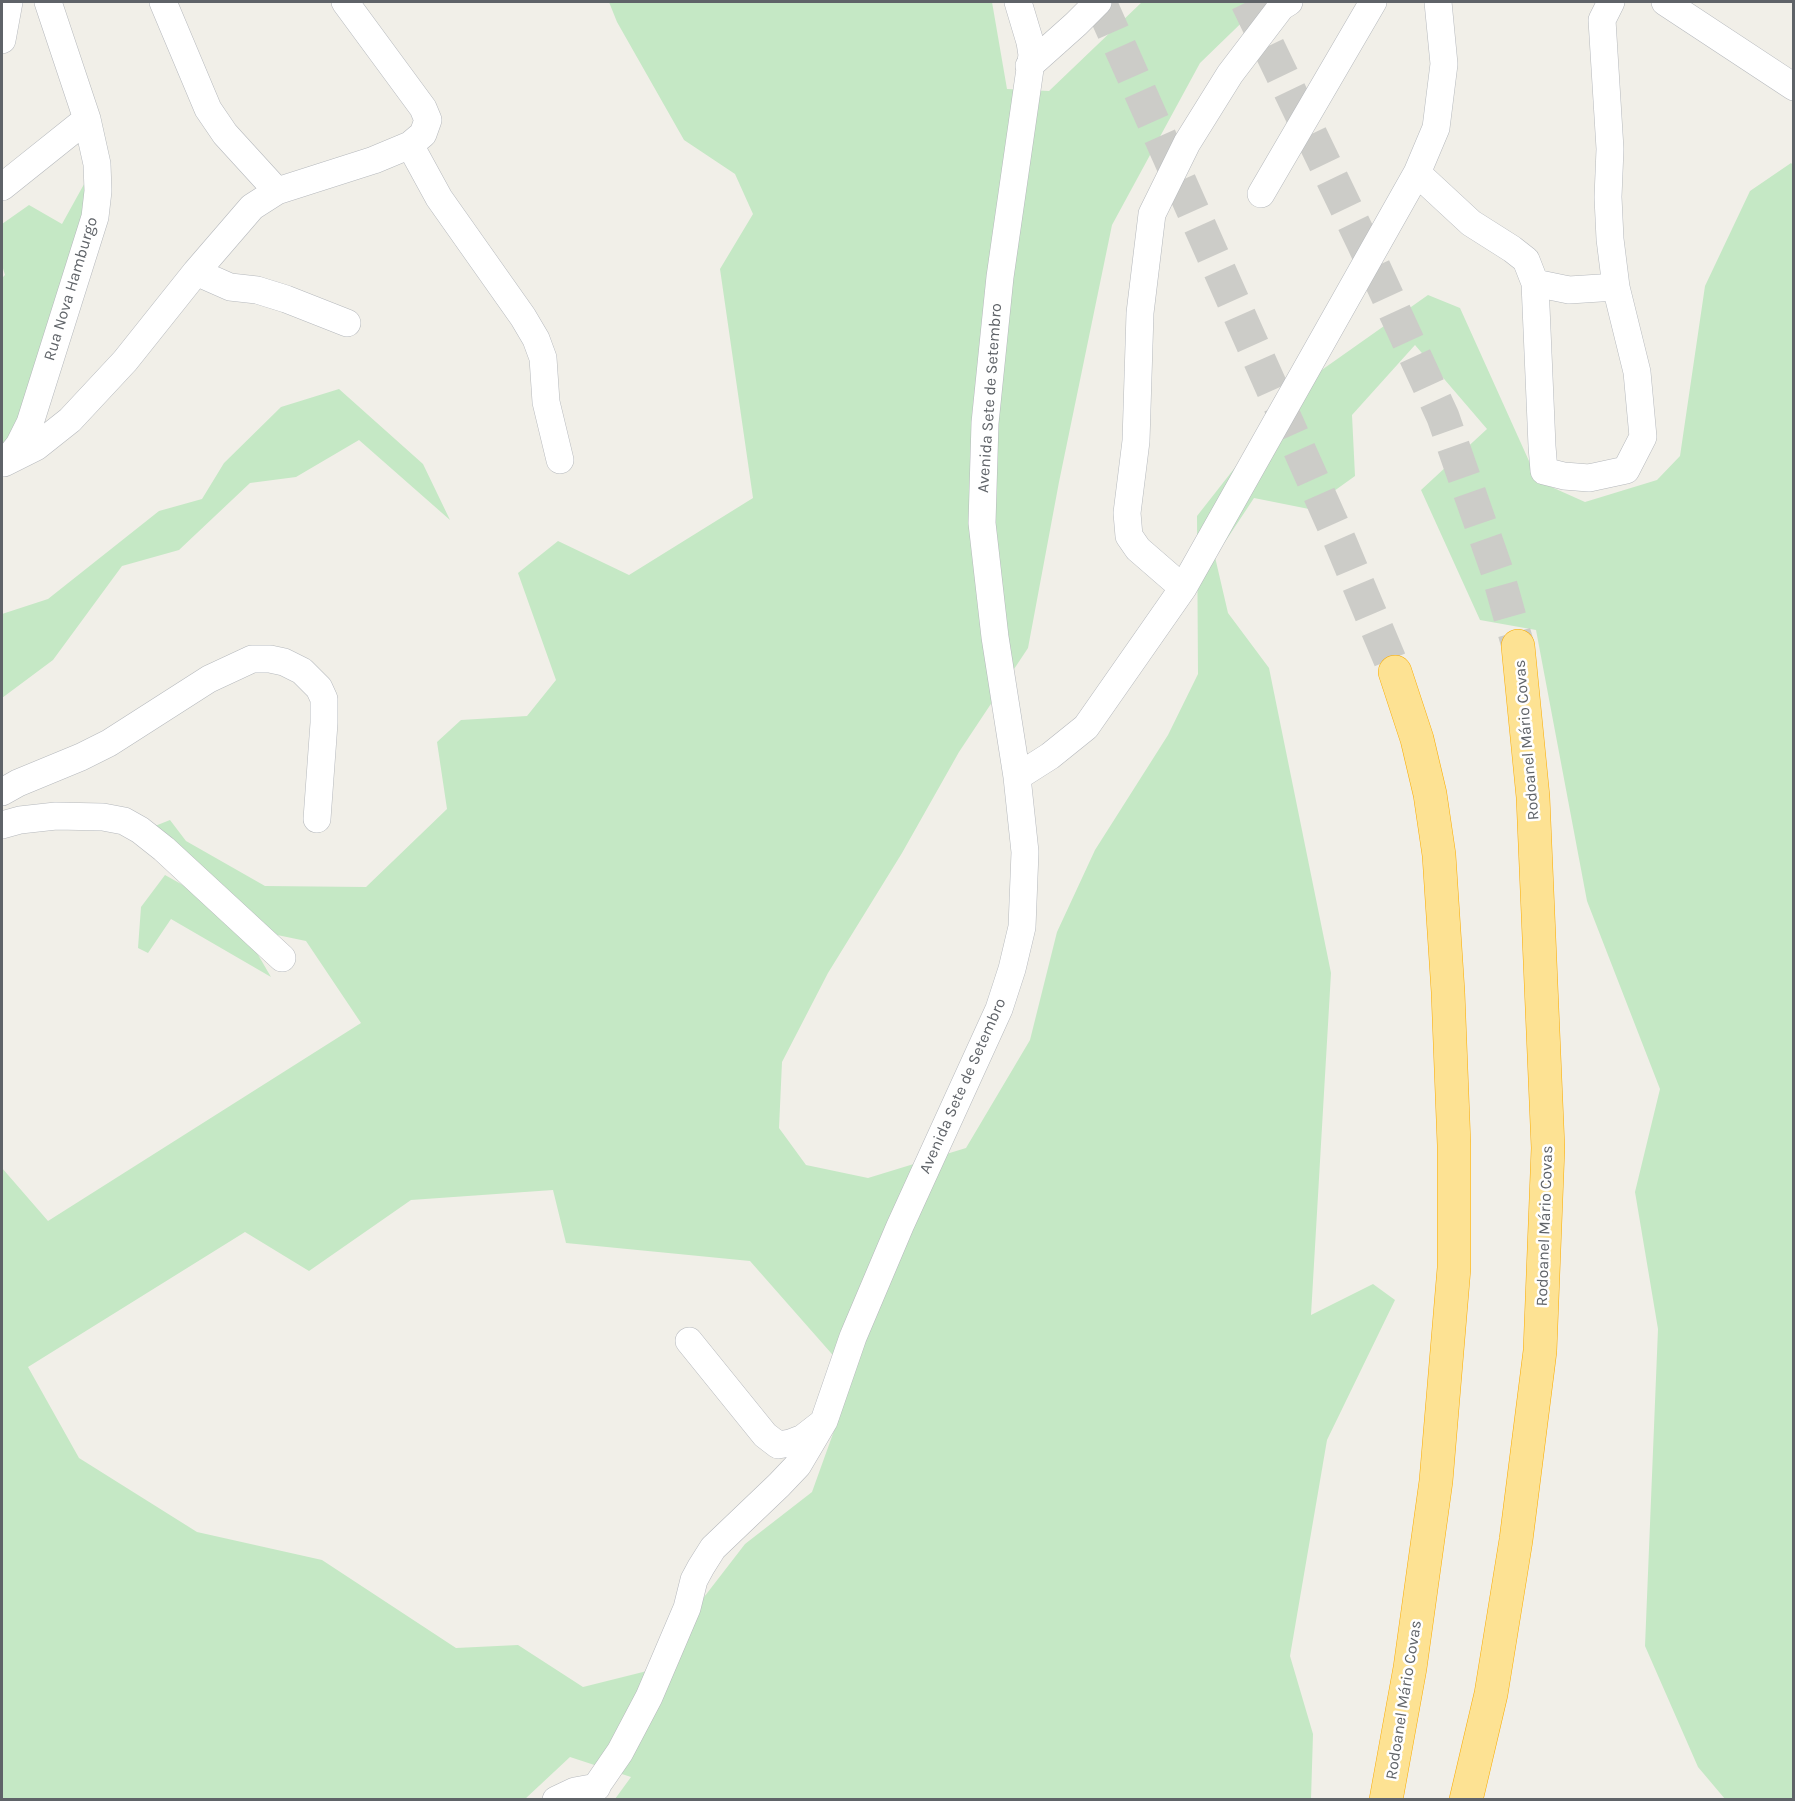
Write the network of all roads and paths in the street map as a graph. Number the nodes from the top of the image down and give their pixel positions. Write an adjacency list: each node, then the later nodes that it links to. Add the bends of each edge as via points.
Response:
1 (9, 2): 12 (street)
2 (48, 2): 15 (street, Rua Nova Hamburgo)
3 (163, 2): 19 (street, via 208,109)
4 (345, 2): 16 (street, via 423,108 428,120 423,134)
5 (1018, 2): 13 (street, Avenida Sete de Setembro, via 1030,42)
6 (1098, 2): 13 (street)
7 (1288, 2): 27 (street, via 1224,83 1187,142 1152,214 1140,313 1136,441 1127,513 1129,536 1138,549)
8 (1373, 2): 20 (street)
9 (1438, 2): 17 (street, via 1444,64 1436,128)
10 (1611, 2): 23 (street, via 1602,20 1610,150 1610,239)
11 (1665, 2): 14 (street)
12 (2, 40)
13 (1029, 66): 30 (street, Avenida Sete de Setembro, via 1000,277 985,423 982,523)
14 (1794, 87)
15 (87, 119): 18 (street); 26 (street, Rua Nova Hamburgo, via 97,164 95,218 30,423)
16 (410, 145): 19 (street); 25 (street, via 439,198 536,339 543,358 546,402)
17 (1417, 173): 22 (street, via 1471,223 1526,260); 27 (street)
18 (2, 186)
19 (277, 191): 21 (street, via 252,207)
20 (1262, 194)
21 (196, 272): 24 (street, via 230,287 257,290); 26 (street, via 125,361 70,420 36,447)
22 (1535, 283): 23 (street, via 1569,290); 23 (street, via 1544,471 1589,478 1626,470 1643,437 1637,372)
23 (1616, 287)
24 (347, 323)
25 (560, 460)
26 (3, 464)
27 (1183, 588): 30 (street, via 1086,727)
28 (1518, 646): 40 (highway, Rodoanel Mário Covas, via 1533,797 1548,1148 1540,1351 1491,1694)
29 (1395, 672): 39 (highway, Rodoanel Mário Covas, via 1417,739 1439,855 1454,1145 1454,1268 1436,1481 1410,1668)
30 (1017, 777): 36 (street, Avenida Sete de Setembro, via 1024,852 1022,927 1012,969 999,1009 853,1337)
31 (2, 792): 32 (street, via 109,742 209,679 252,659 270,659 302,671 324,699)
32 (317, 819)
33 (2, 825): 34 (street, via 56,816 124,821 164,849)
34 (282, 958)
35 (688, 1341): 36 (street, via 765,1435 778,1445 803,1438)
36 (824, 1421): 37 (street, Avenida Sete de Setembro, via 798,1465 713,1548 701,1567 649,1697 620,1752)
37 (592, 1793): 38 (street, via 575,1791)
38 (556, 1800)
39 (1386, 1800)
40 (1466, 1800)

